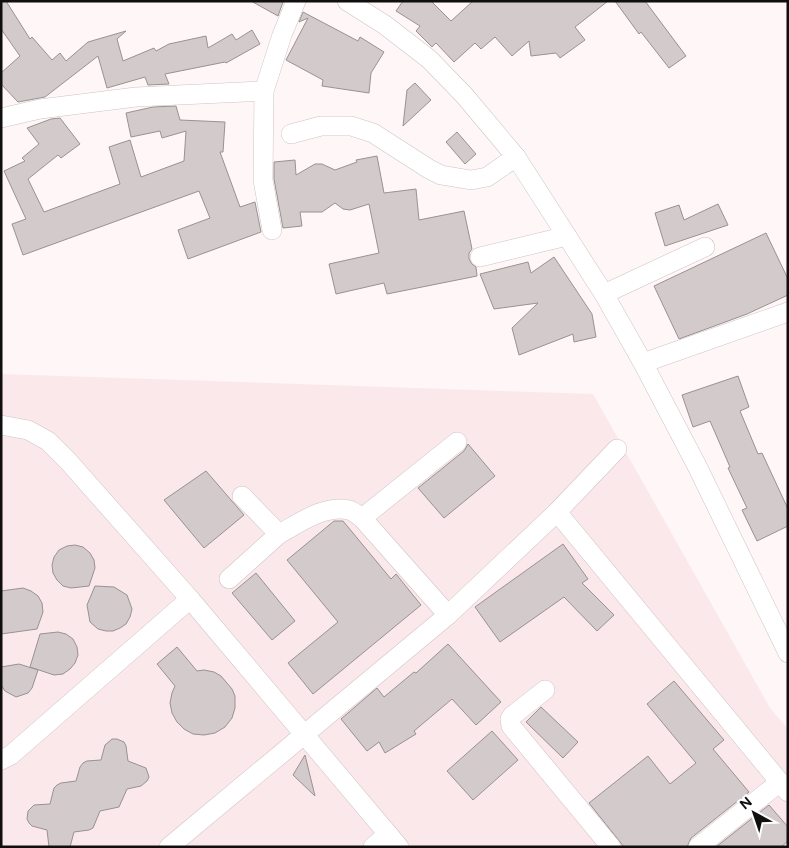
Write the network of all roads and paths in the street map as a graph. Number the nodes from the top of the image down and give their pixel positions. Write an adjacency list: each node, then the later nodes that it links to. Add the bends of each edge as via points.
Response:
1 (296, 1): 3 (street)
2 (347, 1): 6 (street, via 429,59)
3 (264, 91): 4 (street, via 136,97 40,109); 7 (street, via 263,180)
4 (1, 118)
5 (291, 134): 6 (street, via 321,126 351,126 373,133 435,172 471,180 487,177)
6 (516, 157): 8 (street)
7 (272, 230)
8 (567, 236): 10 (street); 11 (street)
9 (705, 247): 11 (street)
10 (480, 257)
11 (604, 294): 13 (street)
12 (788, 312): 13 (street)
13 (643, 363): 24 (street)
14 (1, 425): 22 (street, via 28,430 48,441)
15 (457, 442): 19 (street)
16 (618, 449): 18 (street)
17 (242, 496): 20 (street)
18 (558, 512): 23 (street); 28 (street)
19 (362, 518): 20 (street, via 351,510 325,511); 23 (street)
20 (279, 534): 21 (street)
21 (229, 579)
22 (190, 599): 26 (street); 27 (street, via 11,755)
23 (448, 615): 26 (street)
24 (788, 653)
25 (545, 690): 32 (street, via 512,716 511,726)
26 (304, 734): 29 (street); 30 (street)
27 (1, 760)
28 (784, 787): 33 (street)
29 (393, 840): 31 (street)
30 (169, 847)
31 (373, 847)
32 (611, 847)
33 (698, 847)

